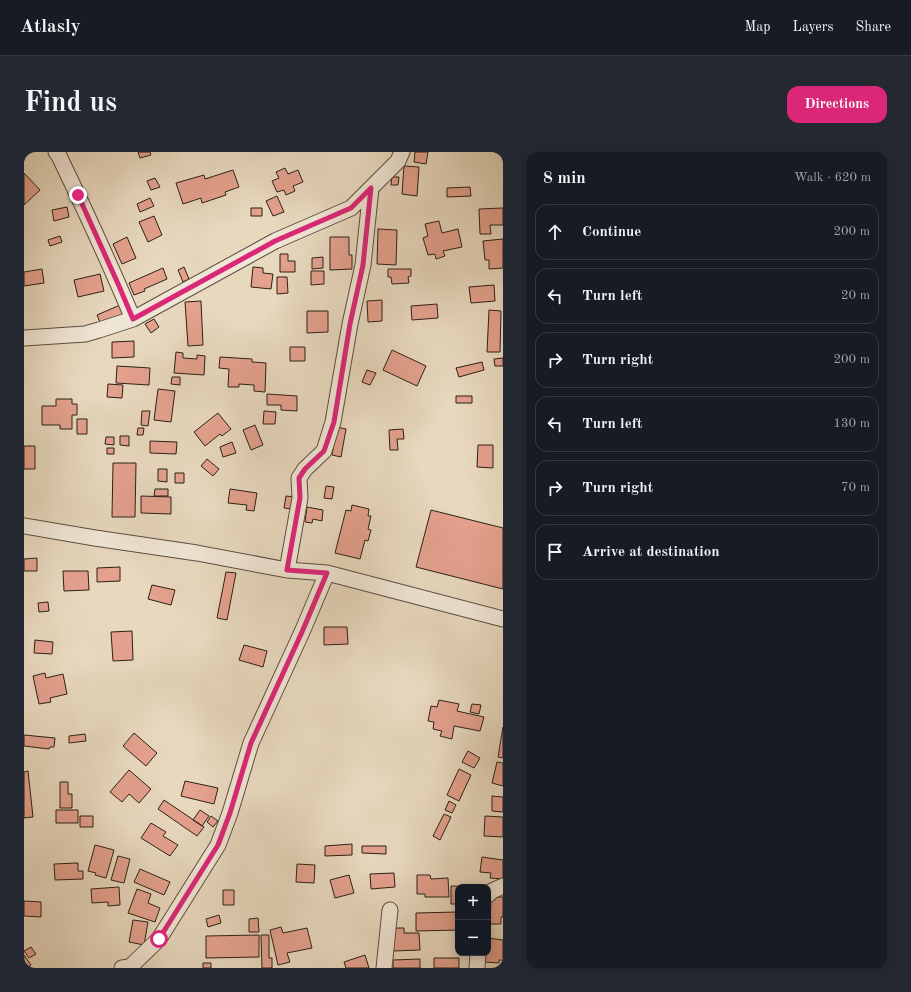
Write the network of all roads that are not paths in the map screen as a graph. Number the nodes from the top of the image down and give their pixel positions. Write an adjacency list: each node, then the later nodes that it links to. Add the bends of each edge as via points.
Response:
1 (402, 152): 3 (street, via 398,161)
2 (54, 153): 4 (street, via 85,209)
3 (371, 188): 4 (street, via 351,208 275,241); 7 (street, via 363,265 350,324 334,422 324,451 299,478 300,498)
4 (133, 319): 5 (street, via 85,334)
5 (24, 338)
6 (24, 526): 7 (street)
7 (287, 570): 8 (street)
8 (327, 573): 9 (street); 14 (street, via 251,743 218,845 159,939)
9 (503, 620)
10 (503, 886): 11 (street)
11 (491, 892)
12 (390, 910): 15 (street)
13 (478, 956): 16 (street)
14 (128, 968)
15 (384, 968)
16 (477, 968)

